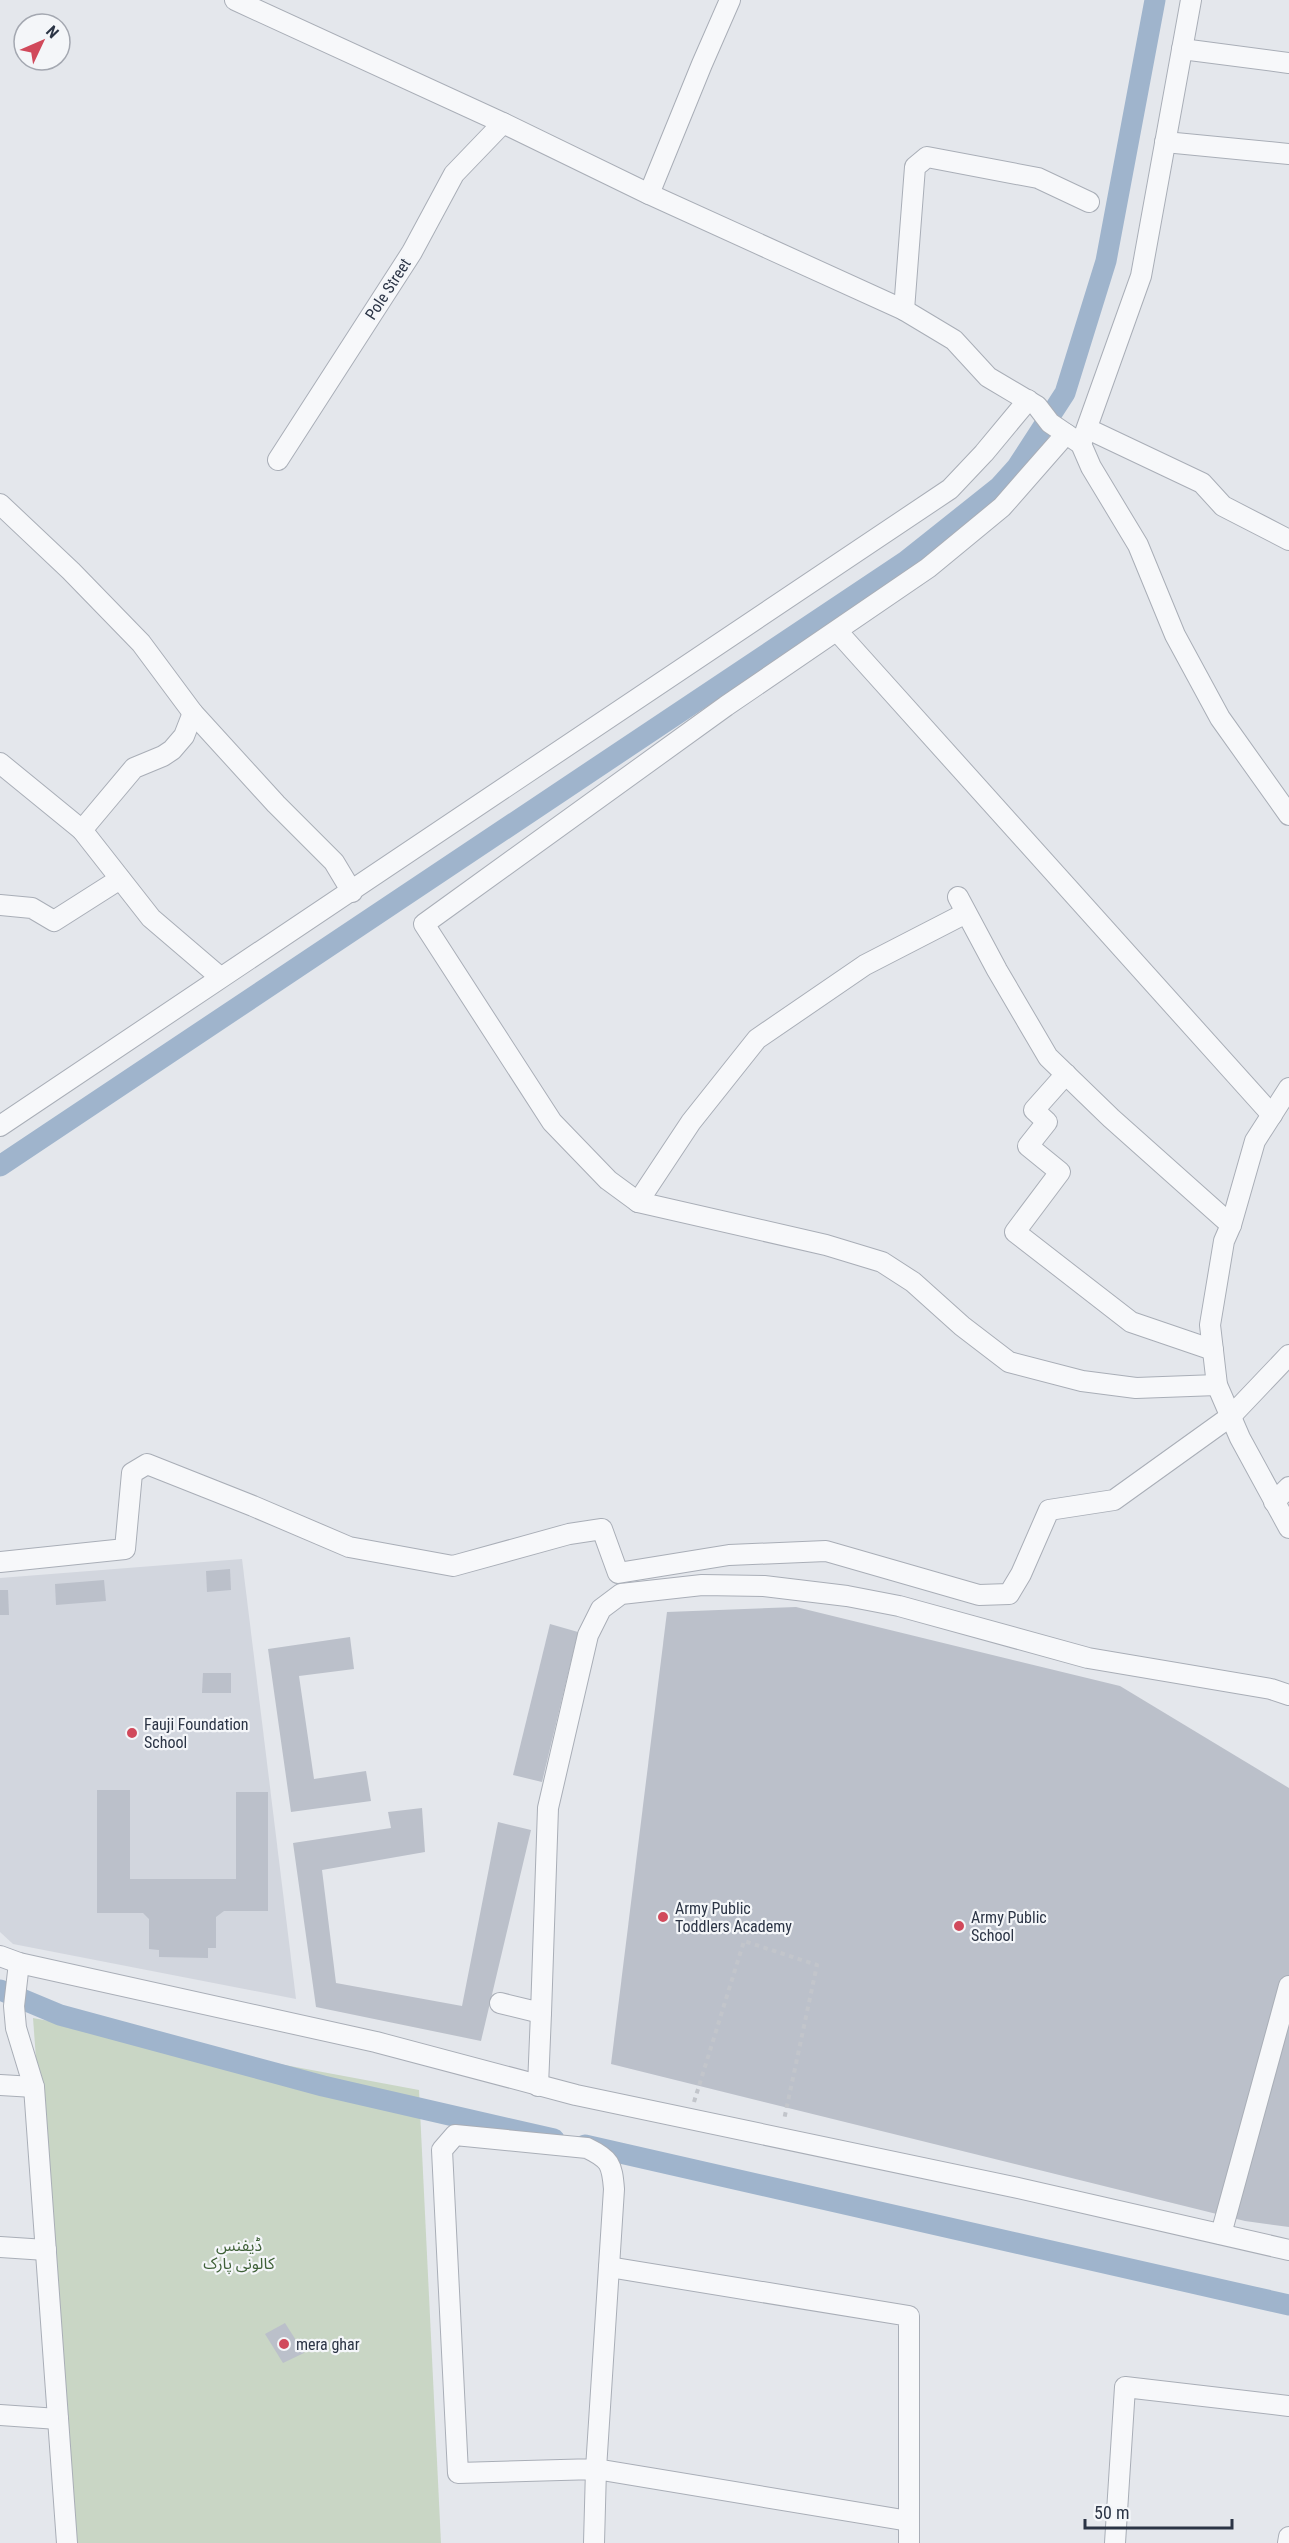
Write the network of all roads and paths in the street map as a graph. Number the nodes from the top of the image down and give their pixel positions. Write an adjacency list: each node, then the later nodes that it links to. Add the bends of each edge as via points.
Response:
1 (235, 0): 6 (street)
2 (730, 0): 9 (street)
3 (1191, 0): 4 (street)
4 (1182, 49): 5 (street); 7 (street)
5 (1289, 63)
6 (503, 123): 9 (street); 14 (street, Pole Street, via 454,174 412,252)
7 (1165, 142): 8 (street); 13 (street, via 1141,276)
8 (1289, 154)
9 (649, 194): 11 (street)
10 (1089, 202): 11 (street, via 1038,178 927,157 921,160 915,167)
11 (904, 310): 12 (street, via 954,340 988,377)
12 (1033, 403): 13 (street); 23 (street, via 950,489)
13 (1071, 433): 16 (street, via 1202,483 1223,506); 17 (street, via 1002,507 928,568); 20 (street, via 1138,545 1175,635 1220,718)
14 (278, 460)
15 (0, 504): 18 (street, via 141,643)
16 (1289, 540)
17 (837, 631): 28 (street); 30 (street, via 726,706 424,924 552,1122 608,1180)
18 (193, 713): 21 (street, via 184,736 172,750 134,768); 23 (street, via 334,862)
19 (0, 763): 21 (street)
20 (1289, 815)
21 (81, 830): 22 (street)
22 (120, 879): 24 (street, via 54,921 32,908); 25 (street, via 151,918)
23 (352, 891): 25 (street)
24 (0, 905)
25 (220, 978): 29 (street)
26 (1066, 1074): 30 (street, via 1048,1056 962,905 864,965 757,1039 691,1122); 31 (street); 32 (street, via 1034,1110 1047,1122 1028,1146 1060,1172 1015,1232 1131,1322)
27 (1289, 1088): 28 (street)
28 (1272, 1115): 31 (street, via 1256,1141)
29 (0, 1126)
30 (638, 1202): 34 (street, via 826,1245 882,1262 913,1282 1009,1362 1082,1381 1136,1388)
31 (1231, 1225): 32 (street, via 1224,1240 1210,1325)
32 (1213, 1350): 34 (street)
33 (1289, 1355): 35 (street)
34 (1217, 1385): 35 (street)
35 (1230, 1416): 37 (street); 39 (street, via 1114,1500 1049,1510 1009,1594 979,1595 826,1551 729,1555 618,1573 602,1529 569,1534 453,1566 349,1547 147,1464 132,1473 125,1549)
36 (1289, 1487): 37 (street)
37 (1274, 1502): 38 (street)
38 (1289, 1528)
39 (0, 1562)
40 (1289, 1695): 45 (street, via 1088,1658 899,1606 848,1596 764,1586 702,1585 621,1594 601,1609 588,1635 548,1808)
41 (0, 1956): 42 (street)
42 (18, 1971): 46 (street); 48 (street, via 376,2042)
43 (1289, 1986): 52 (street)
44 (500, 2003): 45 (street)
45 (541, 2013): 48 (street)
46 (8, 2026): 49 (street)
47 (0, 2085): 49 (street)
48 (538, 2086): 50 (street)
49 (34, 2087): 54 (street)
50 (689, 2119): 51 (street); 51 (path, via 744,1941 817,1965)
51 (780, 2138): 52 (street)
52 (1221, 2235): 55 (street)
53 (0, 2247): 54 (street)
54 (46, 2250): 59 (street)
55 (1289, 2250)
56 (609, 2267): 60 (street); 60 (street, via 614,2188 612,2168 602,2155 586,2148 455,2135 441,2150 458,2473); 61 (street, via 909,2316)
57 (1289, 2406): 66 (street, via 1125,2387)
58 (0, 2415): 59 (street)
59 (58, 2419): 63 (street)
60 (596, 2469): 61 (street); 64 (street)
61 (909, 2521): 65 (street)
62 (1289, 2537): 67 (street)
63 (67, 2543)
64 (594, 2543)
65 (909, 2543)
66 (1115, 2543)
67 (1288, 2543)

